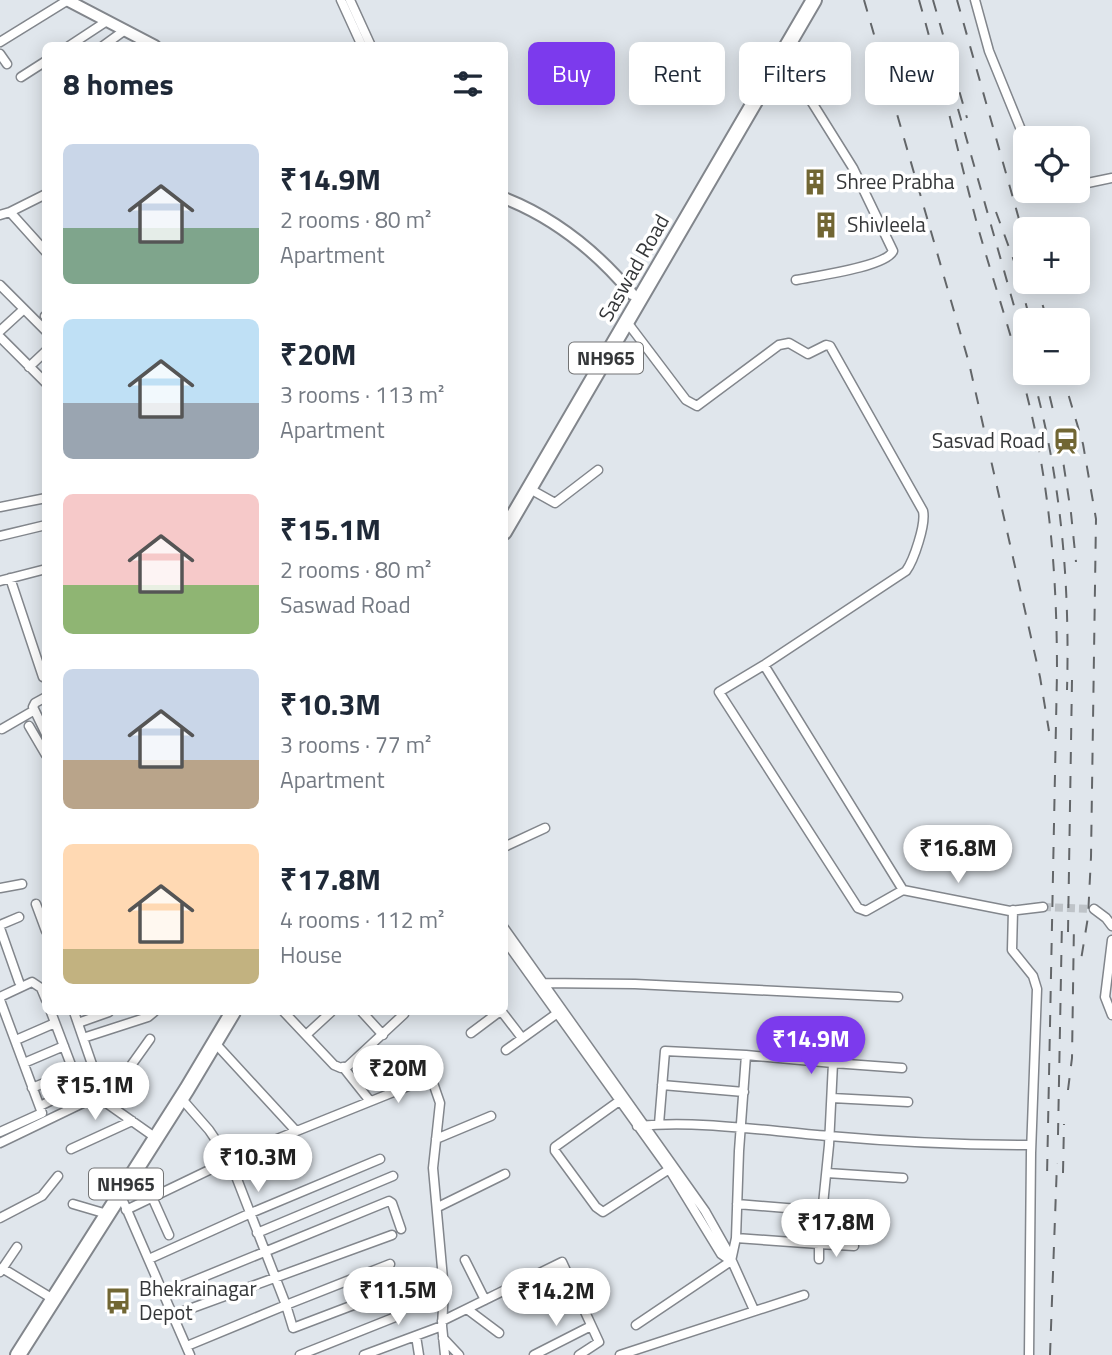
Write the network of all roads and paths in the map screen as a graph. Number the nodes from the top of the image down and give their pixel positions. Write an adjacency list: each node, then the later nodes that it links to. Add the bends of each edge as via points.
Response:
1 (67, 0): 6 (street); 8 (street)
2 (341, 0): 12 (street)
3 (350, 0): 13 (street)
4 (814, 0): 31 (highway, Saswad Road / NH965)
5 (975, 0): 19 (street, via 989,51)
6 (107, 21): 7 (street); 9 (street)
7 (125, 30): 10 (street); 11 (street)
8 (0, 41)
9 (75, 42)
10 (108, 42)
11 (148, 42)
12 (360, 42)
13 (369, 42)
14 (0, 54): 15 (street)
15 (7, 64)
16 (42, 64): 17 (street)
17 (21, 77)
18 (814, 105): 27 (street, via 853,168 893,251 886,260 873,264)
19 (1019, 126)
20 (1112, 178): 21 (street)
21 (1090, 183)
22 (42, 196): 24 (street)
23 (508, 200): 29 (street, via 569,234 600,258)
24 (10, 212): 25 (street); 26 (street)
25 (0, 215)
26 (42, 248)
27 (796, 280)
28 (0, 285): 30 (street)
29 (632, 294)
30 (24, 309): 32 (street); 33 (street)
31 (627, 322): 39 (highway, Saswad Road / NH965); 48 (street, via 686,400 697,406 783,343 808,354 830,346 923,511 924,522 906,571)
32 (42, 327)
33 (0, 331)
34 (0, 337): 36 (street)
35 (42, 355): 36 (street)
36 (29, 367): 37 (street)
37 (42, 379)
38 (598, 470): 39 (street, via 555,503)
39 (530, 489): 43 (highway, Saswad Road / NH965)
40 (42, 499): 41 (street)
41 (0, 507)
42 (42, 525): 44 (street)
43 (508, 526)
44 (0, 536)
45 (42, 570): 46 (street)
46 (10, 578): 47 (street); 49 (street)
47 (0, 581)
48 (764, 665): 60 (street); 60 (street, via 719,692 860,911)
49 (42, 674)
50 (42, 699): 51 (street)
51 (33, 711): 53 (street); 54 (street)
52 (29, 726): 55 (street)
53 (42, 727)
54 (2, 729)
55 (42, 748)
56 (545, 828): 57 (street)
57 (508, 845)
58 (22, 884): 59 (street)
59 (0, 888)
60 (903, 890): 64 (street)
61 (36, 904): 66 (street)
62 (1042, 907): 64 (street)
63 (1094, 909): 68 (street)
64 (1013, 910): 133 (street, via 1012,950 1030,971 1037,989)
65 (19, 917): 67 (street)
66 (42, 920)
67 (0, 926): 72 (street)
68 (1112, 926)
69 (508, 934): 74 (street)
70 (1112, 940): 76 (street)
71 (508, 944): 74 (street)
72 (4, 951): 73 (street)
73 (19, 982)
74 (539, 983): 77 (street); 79 (street)
75 (42, 990): 78 (street, via 32,982)
76 (1108, 991): 91 (street, via 1105,1002)
77 (898, 997)
78 (0, 998): 99 (street)
79 (559, 1012): 98 (street); 116 (street)
80 (52, 1015): 92 (street)
81 (75, 1015): 93 (street)
82 (101, 1015): 93 (street)
83 (150, 1015): 97 (street)
84 (231, 1015): 101 (highway, NH965)
85 (287, 1015): 95 (street)
86 (328, 1015): 95 (street)
87 (365, 1015): 96 (street)
88 (403, 1015): 96 (street)
89 (496, 1015): 94 (street)
90 (503, 1015): 98 (street)
91 (1112, 1015)
92 (55, 1023): 99 (street); 102 (street)
93 (78, 1023): 97 (street)
94 (471, 1033)
95 (306, 1035): 107 (street, via 334,1065)
96 (383, 1035): 107 (street)
97 (83, 1038): 119 (street)
98 (522, 1038): 103 (street)
99 (16, 1040): 105 (street)
100 (150, 1040): 119 (street)
101 (215, 1043): 114 (highway, NH965); 127 (street)
102 (64, 1046): 105 (street); 109 (street)
103 (506, 1049)
104 (746, 1055): 106 (street); 110 (street, via 665,1051); 113 (street)
105 (24, 1063): 112 (street)
106 (833, 1063): 108 (street); 115 (street)
107 (343, 1067): 117 (street)
108 (902, 1068)
109 (73, 1071): 111 (street); 112 (street)
110 (662, 1085): 113 (street); 124 (street)
111 (79, 1087): 118 (street); 121 (street)
112 (32, 1088): 121 (street)
113 (744, 1091): 126 (street)
114 (181, 1098): 130 (highway, NH965); 136 (street)
115 (832, 1098): 120 (street); 129 (street)
116 (621, 1099): 125 (street); 137 (street, via 555,1147 584,1192 603,1212)
117 (370, 1101): 127 (street); 131 (street, via 431,1077 440,1103)
118 (85, 1102): 119 (street); 132 (street)
119 (104, 1102): 123 (street)
120 (908, 1102)
121 (40, 1106): 128 (street, via 43,1113)
122 (491, 1116): 131 (street)
123 (132, 1121): 130 (street); 134 (street)
124 (659, 1124): 125 (street); 126 (street)
125 (641, 1126): 137 (street)
126 (741, 1127): 129 (street); 145 (street)
127 (296, 1131): 136 (street)
128 (0, 1132)
129 (830, 1136): 133 (street); 138 (street)
130 (156, 1138): 143 (highway, NH965)
131 (436, 1139): 147 (street, via 433,1168)
132 (0, 1143)
133 (1031, 1145): 195 (street)
134 (71, 1149)
135 (380, 1159): 150 (street)
136 (230, 1161): 144 (street); 150 (street)
137 (671, 1167): 165 (street, via 721,1254)
138 (827, 1173): 142 (street); 149 (street)
139 (505, 1174): 147 (street)
140 (393, 1175): 154 (street)
141 (58, 1176): 152 (street, via 42,1196)
142 (903, 1178)
143 (120, 1194): 148 (street); 151 (highway, NH965)
144 (152, 1197): 148 (street); 156 (street)
145 (737, 1204): 149 (street); 157 (street)
146 (73, 1205): 151 (street)
147 (438, 1207): 179 (street)
148 (126, 1210): 162 (street)
149 (823, 1211): 158 (street)
150 (251, 1213): 154 (street); 162 (street)
151 (107, 1214): 172 (highway, NH965)
152 (0, 1218)
153 (401, 1229): 161 (street, via 389,1201)
154 (257, 1233): 161 (street)
155 (392, 1235): 168 (street)
156 (170, 1236)
157 (736, 1238): 158 (street); 165 (street)
158 (820, 1244): 159 (street); 163 (street)
159 (855, 1245)
160 (17, 1247): 167 (street)
161 (266, 1253): 168 (street); 170 (street)
162 (149, 1259): 170 (street)
163 (819, 1259)
164 (465, 1260): 173 (street)
165 (731, 1261): 176 (street); 180 (street)
166 (390, 1264): 174 (street)
167 (1, 1270): 172 (street)
168 (276, 1278): 174 (street); 177 (street)
169 (411, 1288): 174 (street, via 293,1328)
170 (164, 1293): 177 (street)
171 (804, 1295): 176 (street)
172 (53, 1300): 186 (highway, NH965)
173 (485, 1300): 175 (street); 181 (street, via 562,1262)
174 (286, 1305): 185 (street)
175 (467, 1309): 179 (street); 182 (street)
176 (754, 1310): 194 (street)
177 (173, 1315): 185 (street)
178 (398, 1316): 187 (street)
179 (442, 1323): 183 (street); 184 (street)
180 (636, 1325)
181 (591, 1326): 192 (street); 193 (street, via 598,1342)
182 (499, 1333)
183 (416, 1336): 188 (street); 189 (street)
184 (443, 1338): 190 (street); 191 (street)
185 (189, 1350)
186 (18, 1355)
187 (300, 1355)
188 (364, 1355)
189 (419, 1355)
190 (446, 1355)
191 (459, 1355)
192 (534, 1355)
193 (579, 1355)
194 (620, 1355)
195 (1029, 1355)

